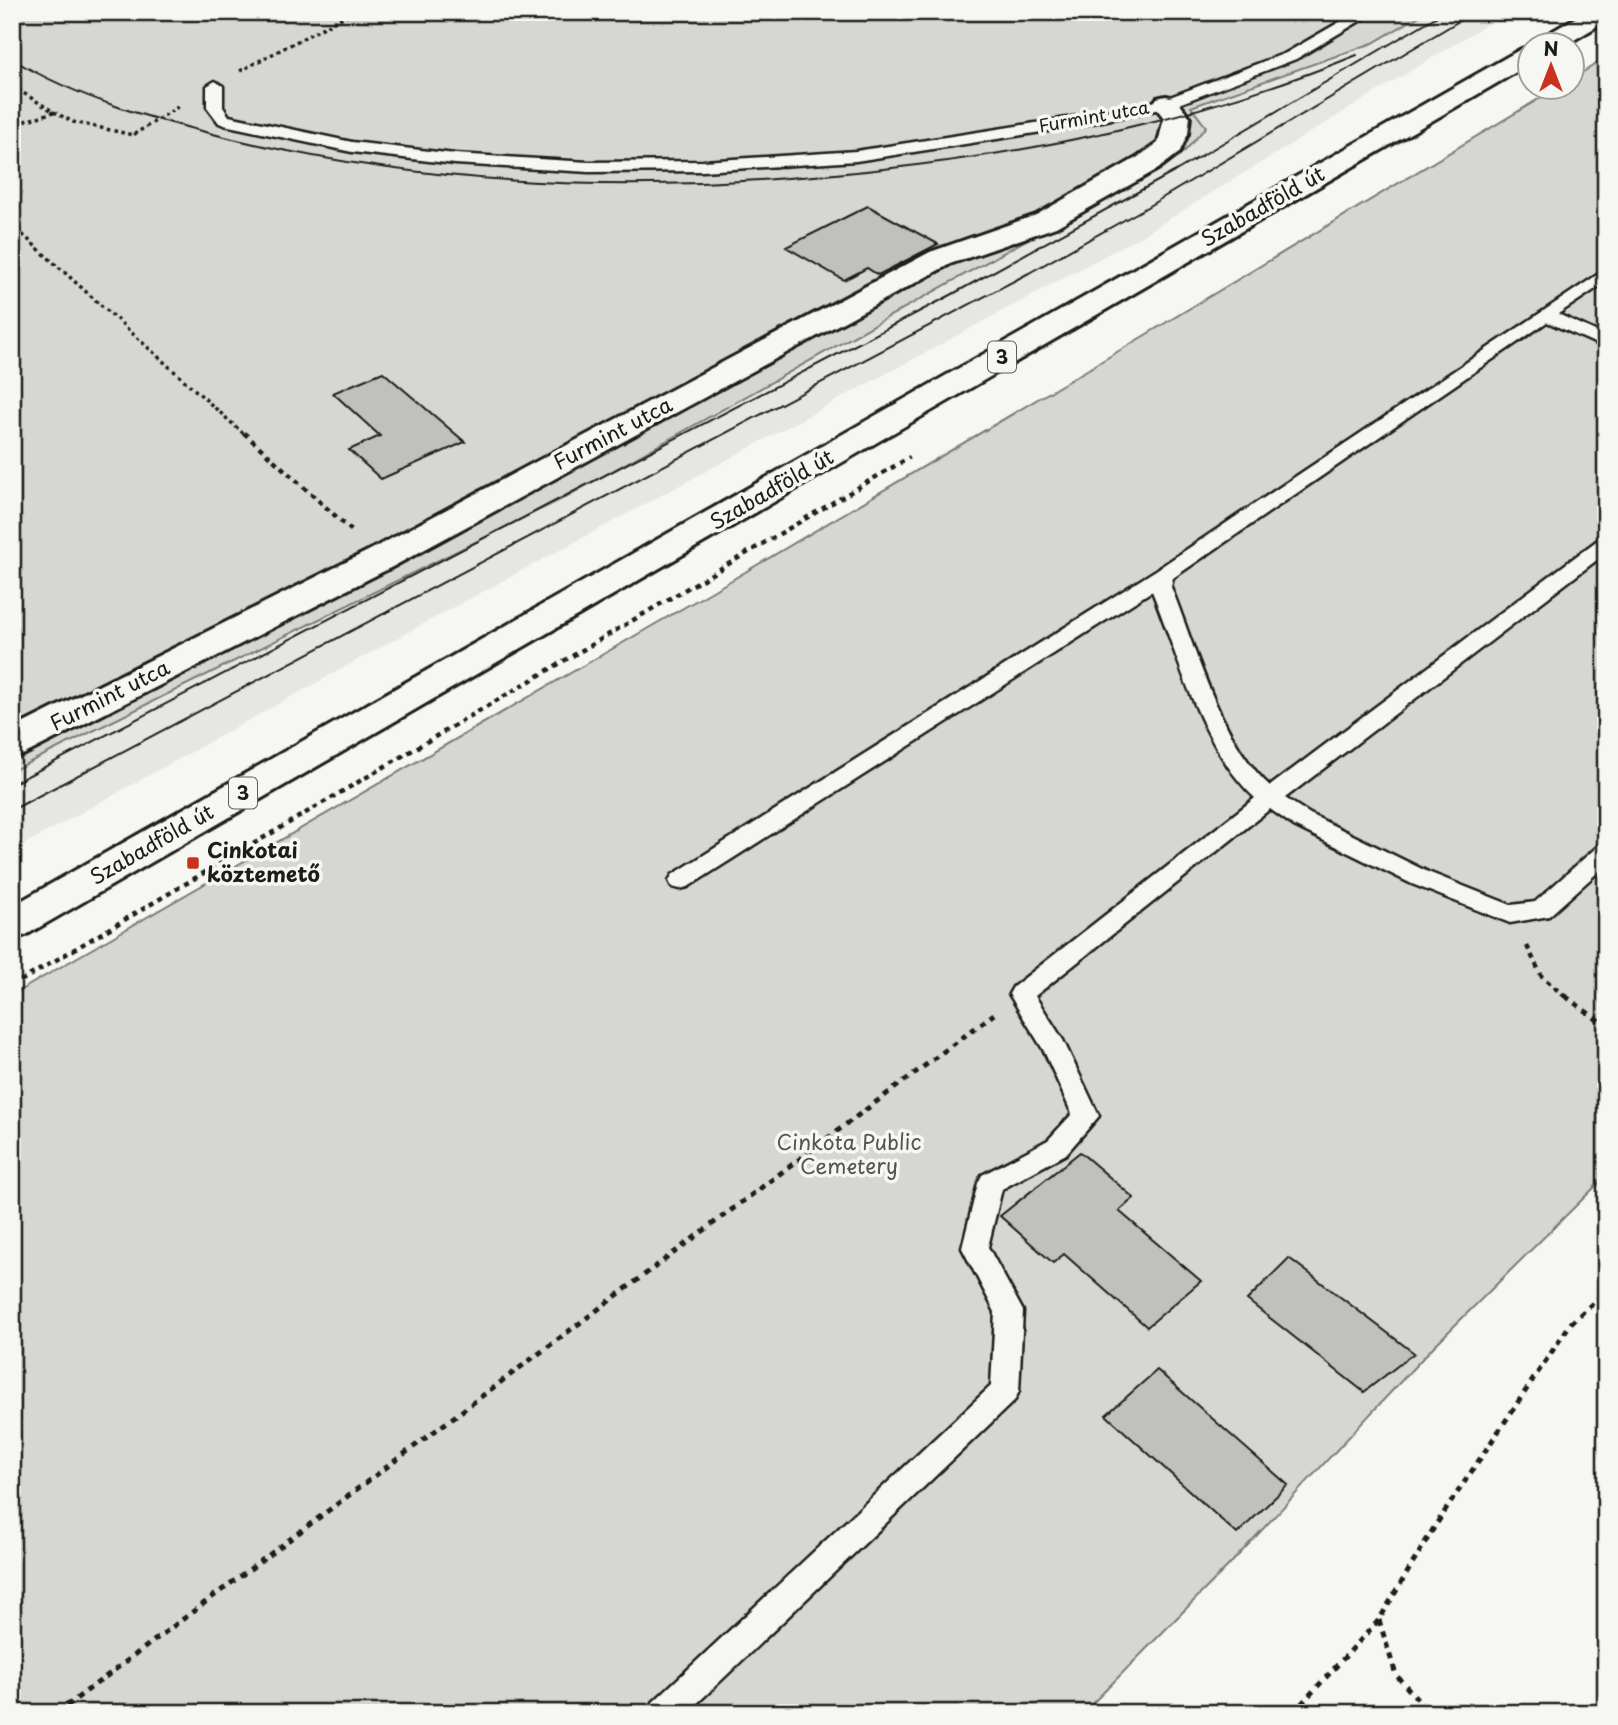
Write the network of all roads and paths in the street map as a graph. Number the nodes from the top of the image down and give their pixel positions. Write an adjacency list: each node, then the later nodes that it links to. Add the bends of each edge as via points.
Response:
1 (353, 12): 7 (path)
2 (1368, 12): 8 (lane, Furmint utca, via 1291,56)
3 (1603, 12): 4 (main road)
4 (1569, 32)
5 (1516, 63): 24 (main road, Szabadföld út / 3)
6 (12, 86): 9 (path)
7 (215, 86): 8 (lane, Furmint utca, via 215,107 224,120 255,129 442,158 589,167 703,166 856,156); 9 (path, via 133,135 73,122)
8 (1166, 104): 17 (main road, Furmint utca, via 1177,117 1170,147 1125,177 1046,221 940,258)
9 (54, 112): 10 (path)
10 (12, 125)
11 (12, 225): 17 (path)
12 (1606, 274): 13 (lane)
13 (1546, 315): 14 (lane); 18 (lane)
14 (1606, 343)
15 (911, 456): 25 (path)
16 (1606, 543): 20 (lane)
17 (382, 558): 19 (main road, Furmint utca)
18 (1163, 575): 20 (lane, via 1161,587 1216,727 1244,775); 22 (lane)
19 (12, 745)
20 (1269, 798): 23 (lane, via 1301,820 1420,878); 26 (lane)
21 (1606, 852): 23 (lane, via 1541,909)
22 (680, 881)
23 (1510, 914): 27 (path, via 1542,977)
24 (12, 925)
25 (12, 986)
26 (1021, 993): 30 (path); 31 (lane, via 1054,1047 1086,1116 1057,1147 991,1183 975,1248 1009,1311 1005,1391)
27 (1606, 1026)
28 (1606, 1291): 29 (path, via 1571,1323)
29 (1378, 1620): 32 (path); 33 (path, via 1396,1675)
30 (58, 1713)
31 (663, 1713)
32 (1293, 1713)
33 (1430, 1713)

